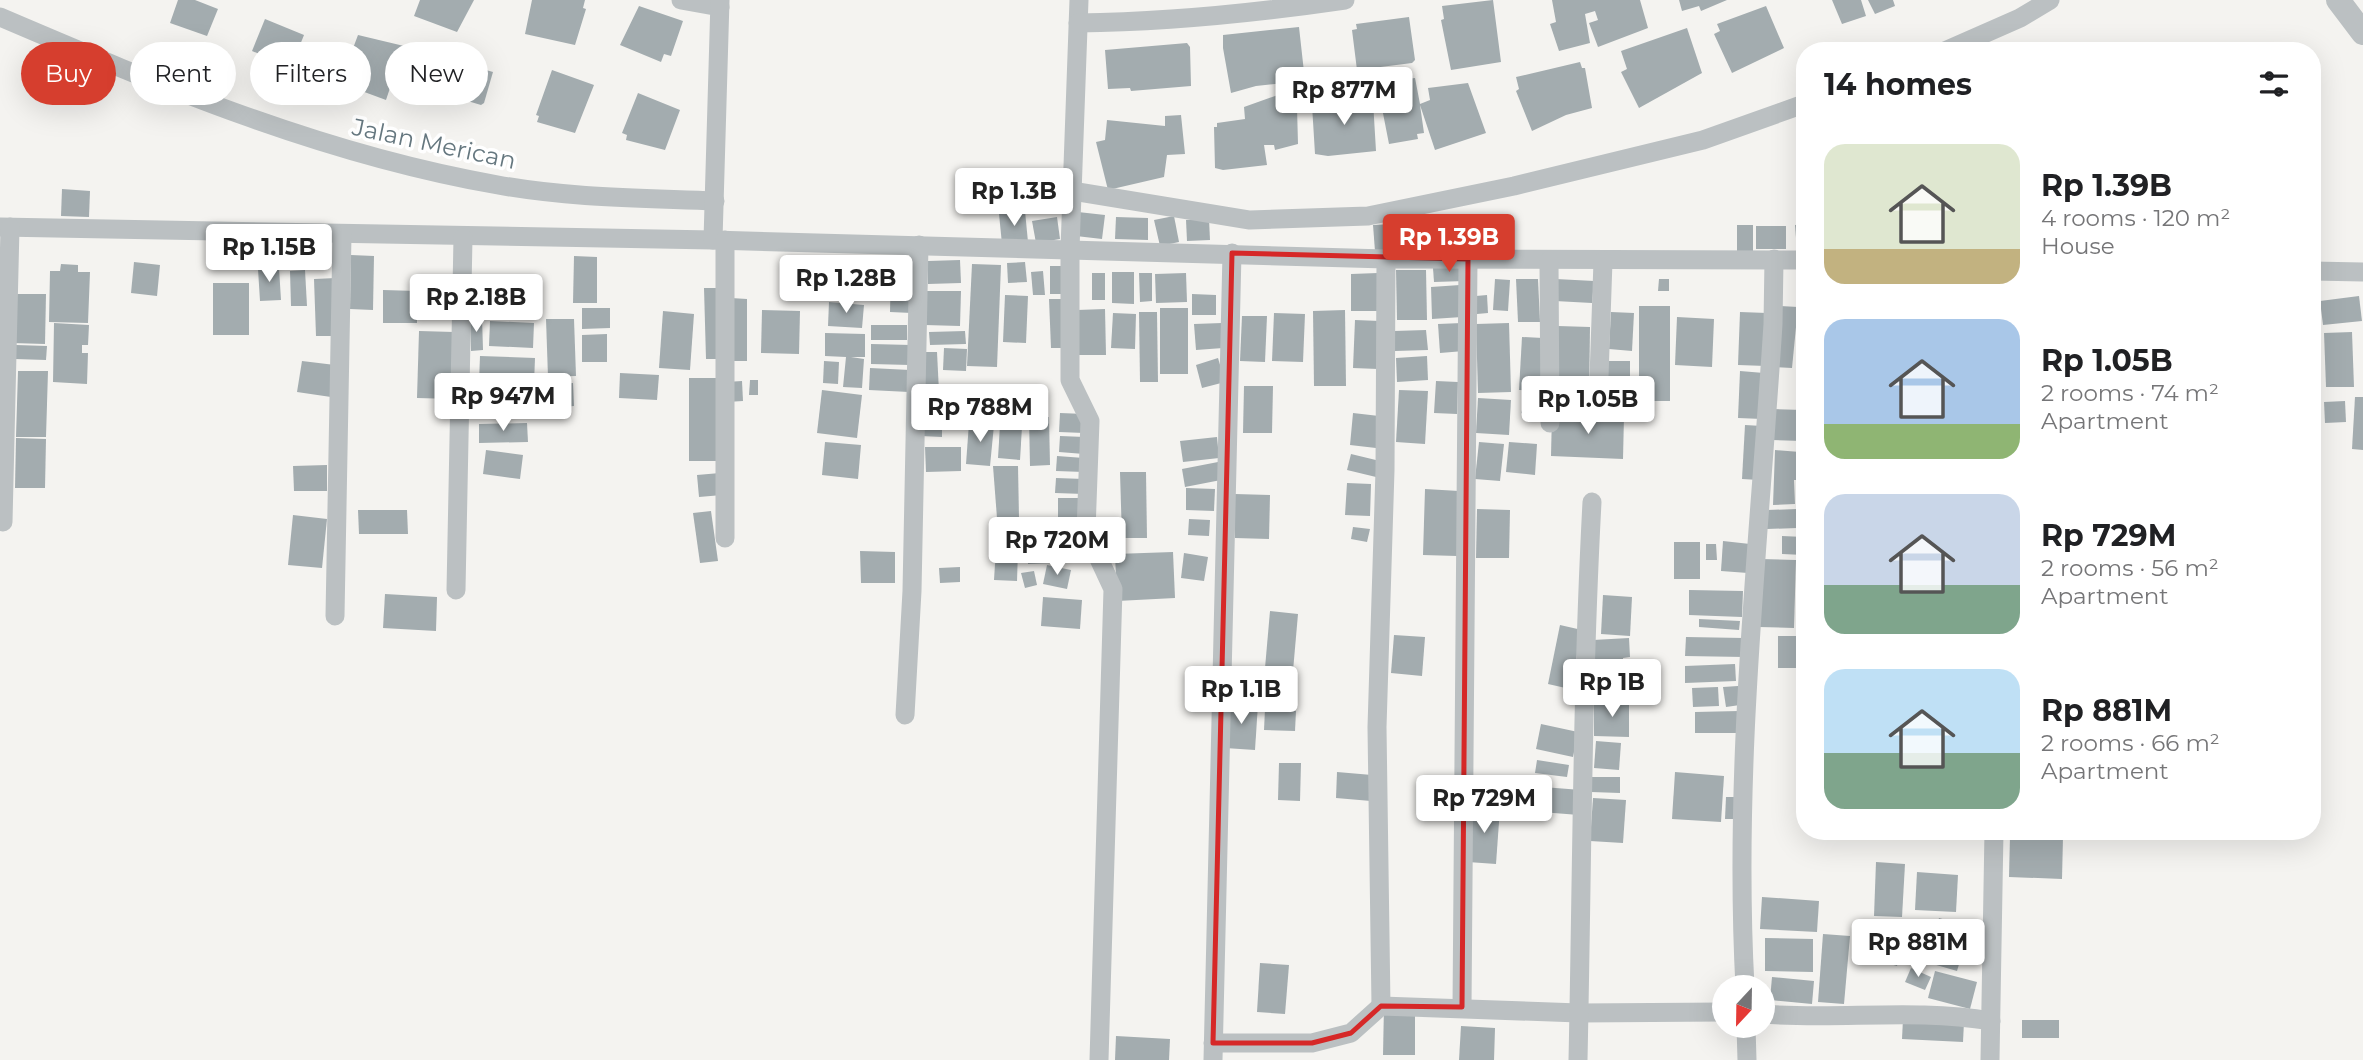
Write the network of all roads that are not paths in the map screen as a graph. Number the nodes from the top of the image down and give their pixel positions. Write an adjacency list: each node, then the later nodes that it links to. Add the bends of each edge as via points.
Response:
1 (681, 0): 6 (street)
2 (1079, 0): 8 (street)
3 (1345, 0): 8 (street, via 1262,12)
4 (2050, 0): 10 (street)
5 (2339, 0): 9 (street)
6 (720, 4): 13 (street)
7 (0, 17): 13 (street, Jalan Merican, via 170,89 320,144 500,186)
8 (1078, 23): 12 (street)
9 (2363, 33)
10 (1965, 42)
11 (1796, 107): 12 (street, via 1703,141 1368,216 1250,220)
12 (1073, 191): 19 (street)
13 (715, 201): 17 (street)
14 (5, 227): 15 (street); 32 (street)
15 (342, 235): 16 (street); 35 (street)
16 (463, 238): 17 (street); 34 (street)
17 (719, 240): 18 (street); 33 (street)
18 (919, 245): 19 (street); 36 (street)
19 (1070, 249): 20 (street); 47 (street, via 1070,380 1090,425 1087,531 1113,585)
20 (1232, 253): 21 (street); 46 (street)
21 (1386, 259): 22 (street); 39 (street, via 1377,727)
22 (1468, 259): 25 (street); 40 (street)
23 (1774, 259): 24 (street); 26 (street); 38 (street, via 1745,723 1741,914)
24 (1796, 260)
25 (1549, 261): 26 (street); 30 (street)
26 (1603, 261): 29 (street)
27 (2321, 271): 28 (street)
28 (2363, 272)
29 (1598, 406)
30 (1550, 423)
31 (1592, 502): 42 (street, via 1583,659)
32 (3, 522)
33 (725, 538)
34 (456, 590)
35 (335, 616)
36 (905, 715)
37 (1994, 840): 44 (street)
38 (1744, 975)
39 (1381, 1006): 40 (street); 46 (street, via 1351,1033 1312,1043)
40 (1462, 1007): 42 (street)
41 (1712, 1012): 42 (street)
42 (1579, 1013): 48 (street)
43 (1775, 1015): 44 (street, via 1905,1012)
44 (1991, 1021): 50 (street)
45 (1746, 1038): 49 (street)
46 (1213, 1052)
47 (1099, 1060)
48 (1578, 1060)
49 (1747, 1060)
50 (1990, 1060)

